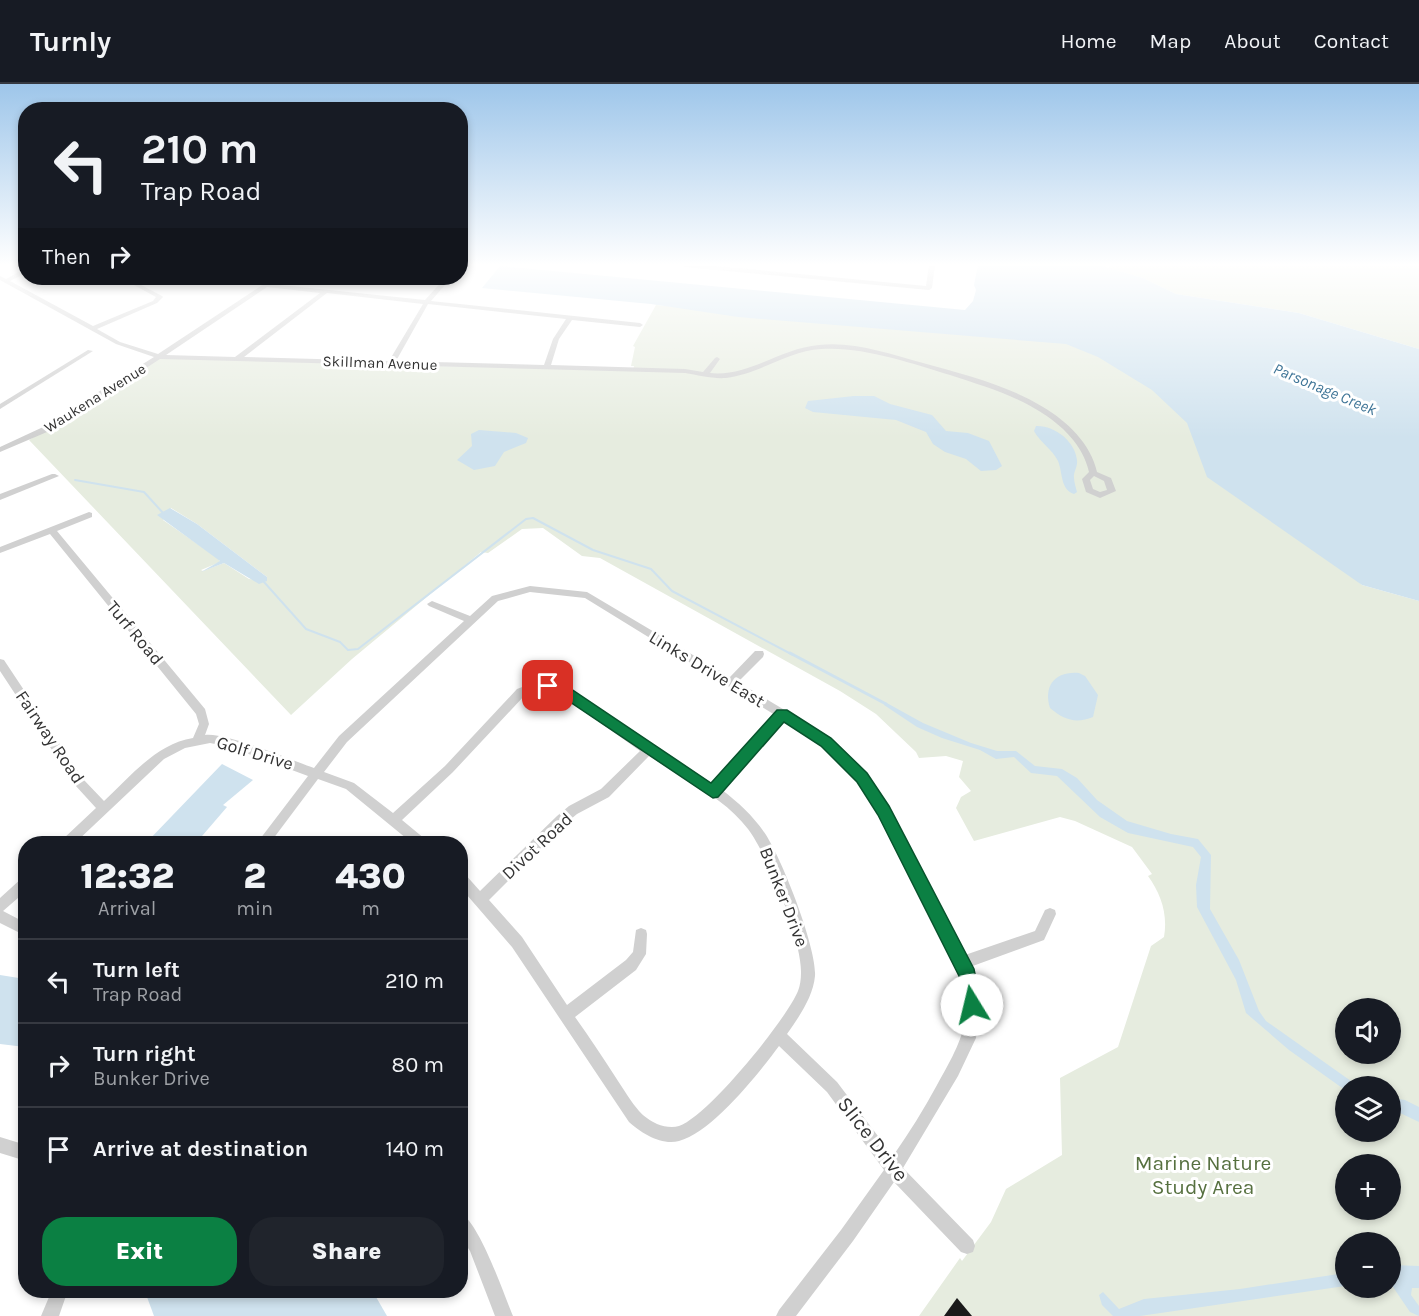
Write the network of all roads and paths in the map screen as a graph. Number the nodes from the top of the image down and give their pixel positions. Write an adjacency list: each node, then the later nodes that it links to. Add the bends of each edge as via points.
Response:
1 (80, 322): 9 (street, Skillman Avenue)
2 (107, 322): 9 (street)
3 (210, 322): 11 (street, Waukena Avenue)
4 (285, 322): 12 (street)
5 (415, 322): 14 (street)
6 (567, 322): 15 (street, via 556,339)
7 (615, 322): 8 (street)
8 (640, 325)
9 (92, 329): 11 (street, Skillman Avenue, via 118,343)
10 (90, 351): 17 (street)
11 (160, 357): 12 (street, Skillman Avenue); 18 (street, Waukena Avenue, via 44,430)
12 (237, 359): 14 (street, Skillman Avenue)
13 (717, 359): 16 (street)
14 (391, 363): 15 (street, Skillman Avenue)
15 (547, 368): 16 (street, Skillman Avenue)
16 (706, 373): 19 (street, Skillman Avenue, via 734,375 824,346 897,360 1000,390 1039,407 1080,443)
17 (0, 407)
18 (0, 450)
19 (1093, 472)
20 (55, 476): 21 (street)
21 (0, 497)
22 (89, 515): 23 (street)
23 (52, 530): 24 (street); 31 (street, Turf Road, via 201,712 204,724)
24 (0, 550)
25 (432, 604): 26 (street)
26 (469, 619): 29 (street, Links Drive East, via 495,598 516,590 561,590 587,595); 33 (street, Links Drive East, via 343,739)
27 (759, 654): 29 (street)
28 (0, 663): 35 (street, Fairway Road, via 79,782)
29 (731, 682): 30 (street, Links Drive East)
30 (782, 714): 34 (street); 48 (street, Links Drive East, via 826,742 862,778 884,810)
31 (198, 740): 33 (street, Golf Drive, via 231,743); 35 (street, Golf Drive, via 160,756)
32 (649, 749): 34 (street, Bunker Drive); 36 (street, Bunker Drive, via 563,691 532,686 515,698 449,769); 42 (street, Divot Road, via 605,793 561,820)
33 (316, 772): 36 (street, Golf Drive, via 350,786); 38 (street, Links Drive East)
34 (713, 792): 50 (street, Bunker Drive, via 743,814 761,838 806,954 804,994)
35 (104, 808): 37 (street, Golf Drive)
36 (394, 820): 39 (street, Golf Drive)
37 (74, 836)
38 (268, 836)
39 (413, 836)
40 (468, 885): 42 (street)
41 (18, 889): 43 (street)
42 (481, 899): 49 (street, via 517,942)
43 (0, 906)
44 (1050, 914): 48 (street, via 1039,936)
45 (0, 916): 46 (street)
46 (18, 926)
47 (641, 934): 49 (street, via 639,954 631,965)
48 (962, 963): 53 (street, Links Drive East, via 972,1005 972,1027 965,1050 916,1137)
49 (566, 1015): 50 (street, Bunker Drive, via 634,1117 664,1134 677,1134 705,1118 752,1069)
50 (777, 1034): 53 (street, Slice Drive, via 832,1087)
51 (0, 1145): 52 (street)
52 (18, 1151)
53 (893, 1169): 55 (street, Slice Drive); 59 (street, Links Drive East, via 861,1219)
54 (468, 1234): 58 (street)
55 (967, 1246)
56 (57, 1298): 57 (street)
57 (50, 1316)
58 (504, 1316)
59 (785, 1316)

